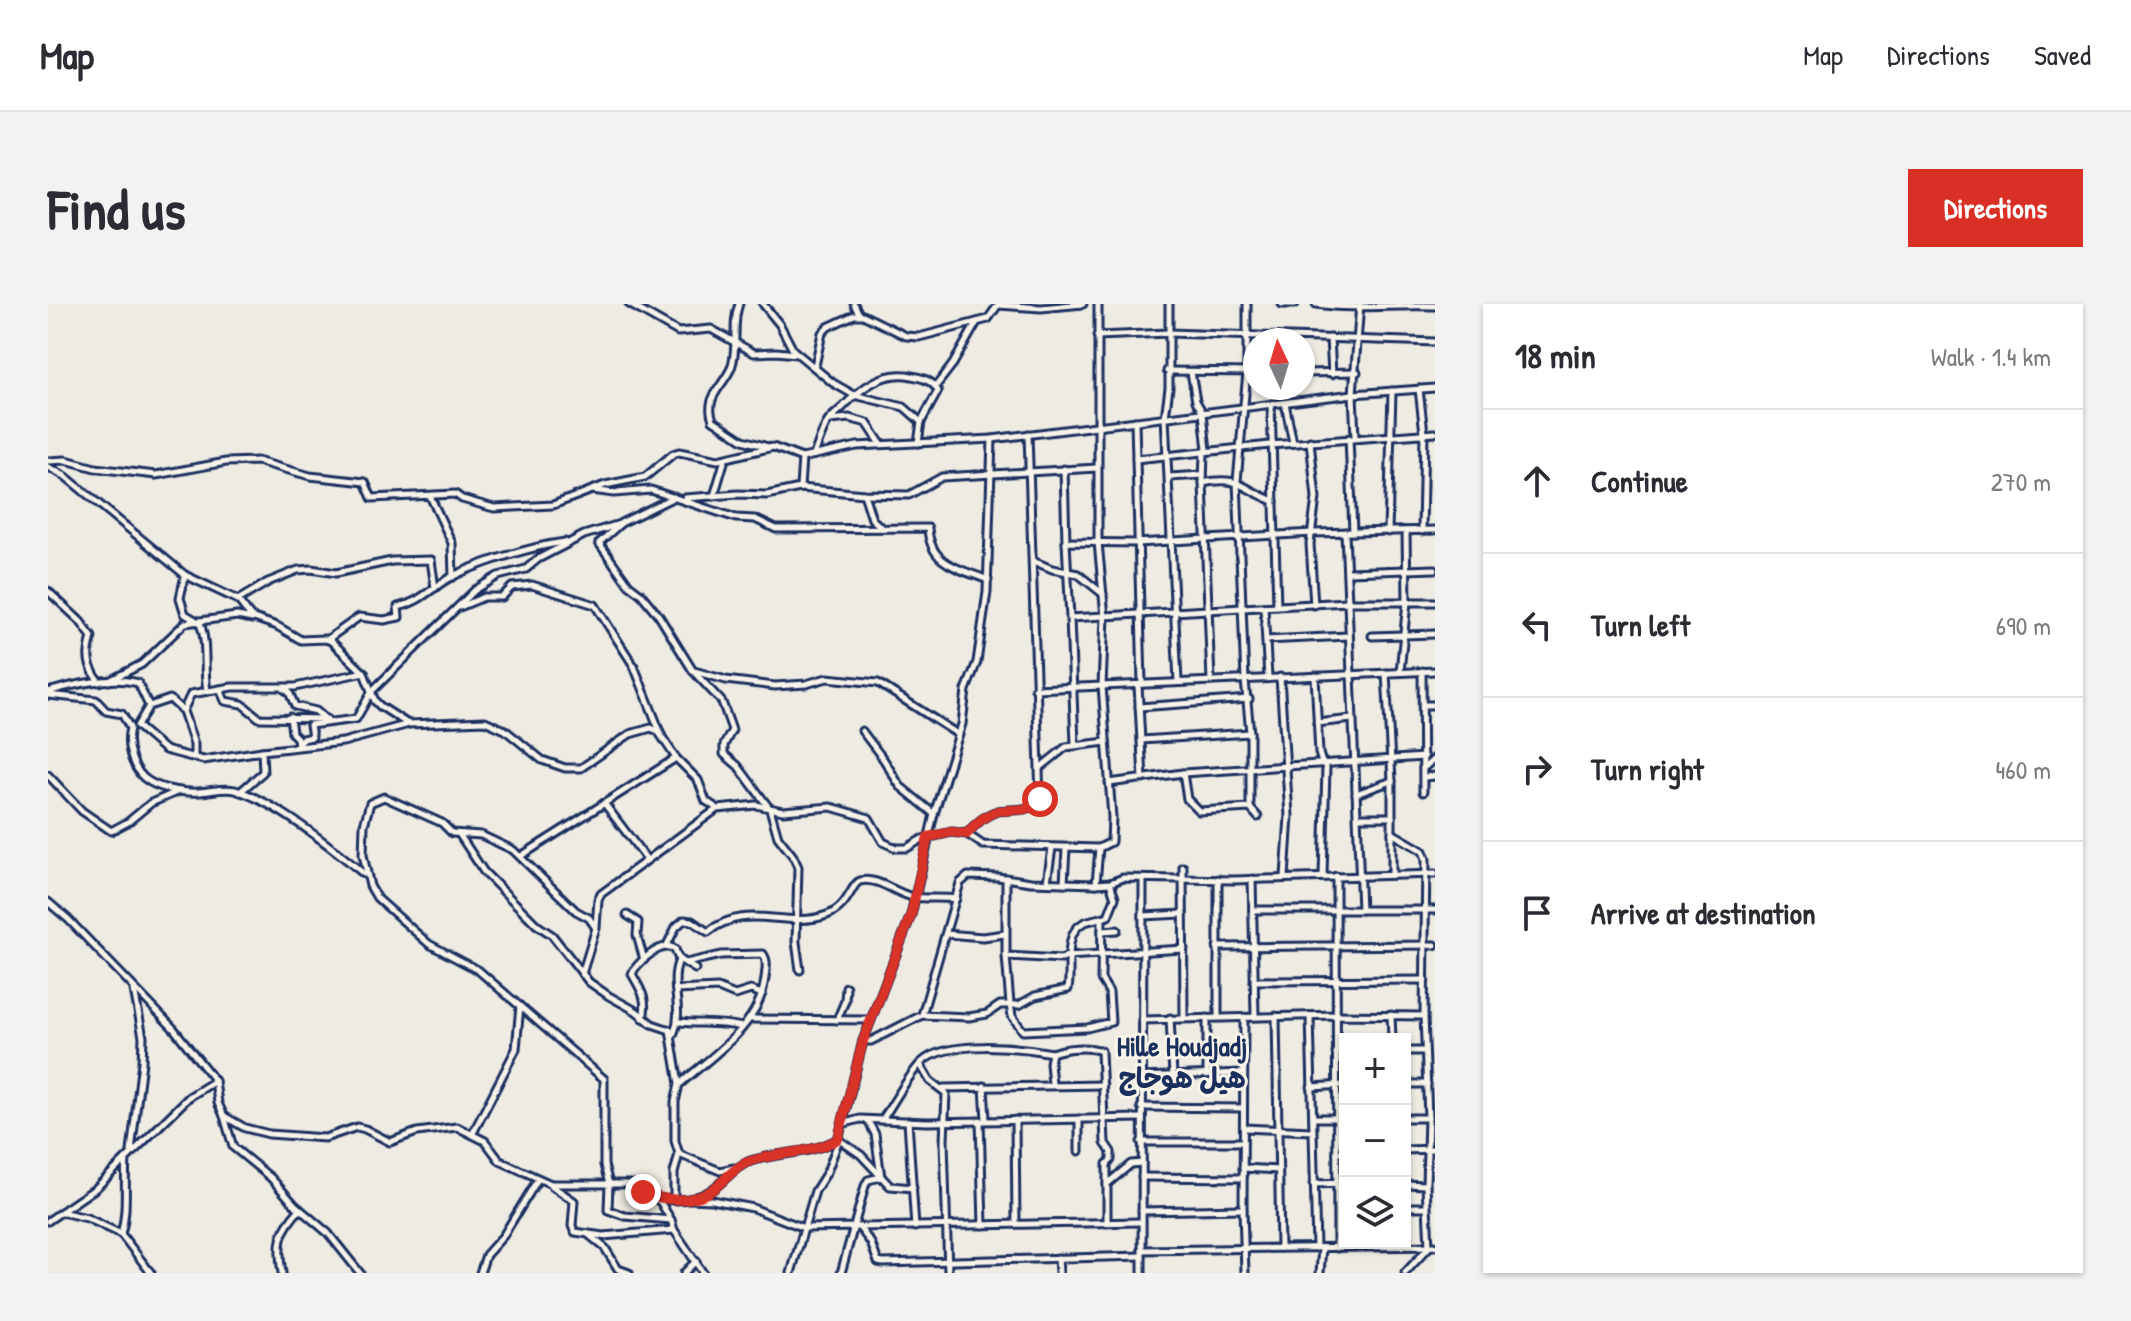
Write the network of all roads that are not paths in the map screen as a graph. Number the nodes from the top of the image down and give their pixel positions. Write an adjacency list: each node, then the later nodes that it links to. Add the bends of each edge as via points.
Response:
1 (629, 304): 25 (street, via 678,332 711,329)
2 (739, 304): 25 (street)
3 (763, 304): 26 (street)
4 (854, 304): 15 (street)
5 (1074, 304): 6 (street); 16 (street, via 998,305 988,319)
6 (1083, 304)
7 (1098, 304): 20 (street)
8 (1169, 304): 18 (street)
9 (1247, 304): 17 (street)
10 (1282, 304): 11 (street)
11 (1295, 304)
12 (1316, 304): 13 (street)
13 (1361, 306): 14 (street); 23 (street)
14 (1435, 306)
15 (859, 314): 16 (street, via 912,337); 27 (street, via 822,333)
16 (977, 322): 34 (street)
17 (1248, 328)
18 (1169, 333): 19 (street); 20 (street); 28 (street)
19 (1243, 335)
20 (1097, 336): 49 (street)
21 (1315, 337): 22 (street)
22 (1330, 338): 23 (street); 33 (street)
23 (1360, 339): 24 (street); 31 (street)
24 (1435, 342)
25 (736, 344): 26 (street, via 754,353); 61 (street, via 729,372 713,395 711,419 743,440)
26 (798, 354): 27 (street)
27 (815, 366): 39 (street)
28 (1167, 371): 29 (street); 45 (street)
29 (1191, 372): 30 (street); 44 (street)
30 (1243, 372)
31 (1357, 372): 33 (street); 38 (street)
32 (1315, 373): 33 (street)
33 (1332, 374)
34 (936, 386): 39 (street, via 910,375 893,376 875,380); 48 (street, via 936,397)
35 (1435, 388): 36 (street)
36 (1419, 389): 37 (street); 50 (street)
37 (1392, 391): 38 (street); 53 (street)
38 (1353, 394): 42 (street); 54 (street)
39 (854, 395): 46 (street); 48 (street, via 904,407)
40 (1244, 400): 43 (street)
41 (1271, 403): 42 (street); 43 (street); 60 (street)
42 (1285, 403): 58 (street)
43 (1243, 407): 44 (street); 62 (street)
44 (1203, 413): 45 (street); 63 (street)
45 (1165, 417): 47 (street); 65 (street)
46 (829, 420): 59 (street, via 867,423); 64 (street)
47 (1135, 421): 49 (street); 68 (street)
48 (921, 422): 57 (street)
49 (1097, 425): 52 (street); 70 (street)
50 (1424, 433): 51 (street); 53 (street); 89 (street)
51 (1435, 433)
52 (1028, 434): 55 (street); 72 (street)
53 (1391, 435): 54 (street); 92 (street)
54 (1352, 438): 56 (street); 91 (street)
55 (992, 439): 57 (street); 73 (street)
56 (1310, 441): 58 (street); 93 (street, via 1316,498)
57 (918, 443): 59 (street)
58 (1293, 443): 60 (street)
59 (881, 445): 64 (street)
60 (1270, 445): 62 (street); 84 (street)
61 (773, 447): 66 (street); 67 (street)
62 (1238, 449): 63 (street); 76 (street)
63 (1204, 453): 65 (street); 74 (street)
64 (813, 456): 66 (street)
65 (1168, 457): 68 (street); 75 (street)
66 (802, 458): 78 (street)
67 (725, 459): 79 (street, via 679,452 648,475); 82 (street)
68 (1136, 459): 101 (street)
69 (48, 464): 81 (street, via 66,460 156,475 264,461 310,476 365,482 372,498); 107 (street)
70 (1097, 468): 71 (street); 100 (street)
71 (1064, 469): 72 (street); 99 (street)
72 (1028, 470): 73 (street); 102 (street)
73 (991, 474): 80 (street, via 942,477 909,495); 109 (street)
74 (1203, 475): 75 (street); 77 (street)
75 (1169, 477): 98 (street)
76 (1237, 481): 77 (street); 84 (street); 95 (street)
77 (1203, 483): 96 (street)
78 (800, 488): 80 (street); 82 (street)
79 (591, 490): 81 (street, via 553,505 505,508 455,494); 83 (street, via 651,490)
80 (864, 494): 86 (street, via 877,526)
81 (430, 496): 108 (street, via 452,543)
82 (714, 496): 83 (street)
83 (677, 498): 85 (street); 86 (street, via 776,529)
84 (1274, 501): 94 (street)
85 (621, 523): 97 (street); 135 (street, via 600,545 659,616)
86 (898, 529): 109 (street, via 928,528 935,554)
87 (1435, 530): 89 (street)
88 (1406, 531): 89 (street); 92 (street); 104 (street)
89 (1422, 531)
90 (1345, 532): 91 (street); 93 (street); 105 (street)
91 (1353, 532): 92 (street)
92 (1388, 532)
93 (1313, 533): 94 (street); 117 (street)
94 (1275, 535): 95 (street); 118 (street)
95 (1240, 537): 96 (street); 120 (street)
96 (1205, 539): 98 (street); 122 (street)
97 (570, 541): 108 (street, via 481,564); 121 (street, via 526,569 498,576)
98 (1171, 541): 101 (street); 123 (street)
99 (1066, 542): 100 (street); 106 (street)
100 (1098, 542): 101 (street); 112 (street)
101 (1137, 543): 124 (street)
102 (1033, 561): 106 (street); 155 (street)
103 (1435, 569): 104 (street)
104 (1408, 570): 105 (street); 115 (street)
105 (1348, 572): 114 (street)
106 (1067, 573): 112 (street, via 1078,574); 126 (street)
107 (185, 575): 113 (street); 128 (street, via 180,598 185,614)
108 (453, 577): 110 (street)
109 (988, 580): 174 (street, via 977,662)
110 (435, 588): 113 (street, via 431,560 392,561 336,573 298,570); 133 (street, via 398,607 399,617 359,617)
111 (48, 591): 147 (street, via 92,637 88,665)
112 (1104, 595): 125 (street)
113 (238, 600): 127 (street)
114 (1347, 602): 115 (street); 117 (street); 131 (street)
115 (1407, 602): 116 (street); 130 (street)
116 (1435, 602)
117 (1314, 605): 118 (street)
118 (1277, 606): 119 (street)
119 (1264, 607): 120 (street); 134 (street)
120 (1243, 608): 122 (street); 145 (street)
121 (455, 609): 157 (street); 173 (street, via 484,597 502,597 512,587 532,585 595,605 634,666)
122 (1209, 610): 123 (street); 146 (street)
123 (1174, 613): 124 (street); 149 (street)
124 (1140, 615): 125 (street); 150 (street)
125 (1105, 617): 126 (street); 151 (street)
126 (1070, 618): 153 (street)
127 (253, 619): 128 (street, via 223,617); 133 (street, via 301,640)
128 (200, 623): 148 (street, via 185,623 142,664); 156 (street)
129 (1435, 634): 130 (street)
130 (1405, 635): 132 (street); 139 (street)
131 (1348, 636): 134 (street); 141 (street)
132 (1372, 636)
133 (327, 640): 138 (street)
134 (1266, 640): 144 (street)
135 (693, 671): 174 (street, via 775,686 827,678 878,683); 208 (street, via 729,718 732,730 724,754)
136 (1422, 671): 137 (street); 139 (street); 160 (street)
137 (1435, 671)
138 (364, 672): 152 (street); 157 (street)
139 (1400, 672): 140 (street)
140 (1386, 673): 141 (street); 186 (street)
141 (1351, 674): 142 (street); 167 (street)
142 (1315, 676): 143 (street); 169 (street)
143 (1280, 677): 144 (street); 189 (street)
144 (1268, 678): 145 (street)
145 (1245, 680): 146 (street); 159 (street)
146 (1211, 681): 149 (street)
147 (99, 682): 148 (street); 158 (street)
148 (108, 682): 162 (street, via 138,683)
149 (1178, 682): 150 (street)
150 (1140, 684): 151 (street); 163 (street)
151 (1102, 686): 153 (street); 178 (street)
152 (280, 687): 154 (street); 166 (street, via 295,706)
153 (1071, 688): 155 (street); 179 (street)
154 (220, 689): 156 (street); 165 (street, via 225,701 242,704 259,718)
155 (1035, 689): 190 (street)
156 (207, 691): 164 (street, via 191,694)
157 (372, 691): 168 (street, via 356,719); 170 (street, via 380,706)
158 (48, 694): 201 (street, via 96,700 106,711 122,714 130,728 126,743 142,776)
159 (1249, 699): 163 (street); 172 (street)
160 (1423, 705): 161 (street); 177 (street)
161 (1435, 705)
162 (149, 706): 164 (street, via 170,699); 182 (street, via 137,726 165,750)
163 (1139, 707): 175 (street)
164 (183, 711): 182 (street)
165 (290, 717): 166 (street); 180 (street)
166 (327, 719): 168 (street)
167 (1352, 719): 169 (street); 188 (street)
168 (341, 721): 180 (street, via 310,725 312,737 302,739)
169 (1317, 723): 187 (street)
170 (409, 724): 173 (street, via 485,721 542,760 573,769 587,766 639,731 651,728); 180 (street, via 343,742)
171 (862, 731): 209 (street, via 900,786)
172 (1250, 733): 175 (street); 191 (street)
173 (662, 735): 184 (street)
174 (959, 735): 209 (street)
175 (1141, 740): 197 (street)
176 (1435, 740): 177 (street)
177 (1424, 741): 183 (street)
178 (1106, 742): 179 (street); 199 (street)
179 (1075, 744): 190 (street)
180 (298, 747): 181 (street)
181 (262, 751): 182 (street, via 203,760); 202 (street, via 263,772)
182 (194, 756)
183 (1424, 757): 186 (street); 192 (street)
184 (676, 758): 205 (street); 207 (street, via 698,780 706,801)
185 (1435, 758): 192 (street)
186 (1391, 759): 188 (street); 198 (street)
187 (1322, 763): 188 (street); 189 (street); 227 (street)
188 (1353, 763): 204 (street)
189 (1286, 766): 191 (street); 230 (street)
190 (1040, 767): 215 (street, via 1040,799 1035,806 995,812)
191 (1249, 768): 193 (street); 206 (street)
192 (1425, 768): 196 (street)
193 (1183, 773): 197 (street); 206 (street, via 1187,799 1199,811)
194 (48, 775): 201 (street, via 82,811 111,831 151,803)
195 (1435, 776): 196 (street); 200 (street)
196 (1424, 777): 203 (street)
197 (1143, 779): 199 (street)
198 (1392, 781): 204 (street); 212 (street)
199 (1109, 783): 218 (street, via 1111,842)
200 (1435, 783)
201 (180, 791): 202 (street)
202 (240, 792): 226 (street, via 305,828)
203 (1423, 792)
204 (1356, 794): 211 (street)
205 (604, 803): 220 (street); 221 (street)
206 (1250, 808): 210 (street)
207 (718, 809): 208 (street); 221 (street)
208 (770, 809): 216 (street, via 831,807 862,815 872,821 883,842 899,849); 251 (street, via 778,837 798,867)
209 (934, 814): 216 (street)
210 (1258, 817)
211 (1359, 817): 212 (street); 229 (street)
212 (1392, 817): 213 (street)
213 (1392, 833): 223 (street, via 1423,851); 225 (street)
214 (458, 834): 220 (street, via 489,838); 226 (street, via 406,806 378,798 368,806 364,825); 273 (street, via 484,872 552,935)
215 (967, 834): 216 (street); 217 (street, via 983,845)
216 (928, 837): 240 (street)
217 (1052, 848): 219 (street); 236 (street)
218 (1099, 848): 219 (street); 239 (street)
219 (1066, 849): 237 (street)
220 (521, 856): 253 (street)
221 (647, 860): 253 (street, via 601,894)
222 (1183, 867): 233 (street)
223 (1426, 874): 224 (street); 225 (street); 246 (street)
224 (1435, 874)
225 (1392, 875): 229 (street)
226 (367, 876): 282 (street, via 377,898 429,944 478,970)
227 (1323, 876): 228 (street); 230 (street)
228 (1336, 876): 229 (street); 244 (street)
229 (1359, 876): 245 (street)
230 (1285, 877): 235 (street)
231 (1006, 878): 236 (street); 241 (street, via 968,876); 257 (street)
232 (1143, 879): 233 (street); 238 (street); 250 (street)
233 (1183, 879): 234 (street); 248 (street)
234 (1218, 879): 235 (street); 263 (street)
235 (1252, 879): 243 (street)
236 (1047, 883): 237 (street)
237 (1064, 883): 239 (street)
238 (1110, 883): 239 (street); 252 (street, via 1115,898)
239 (1096, 884)
240 (914, 897): 241 (street); 251 (street, via 861,881 834,912); 298 (street)
241 (956, 899): 256 (street)
242 (48, 902): 278 (street)
243 (1253, 910): 244 (street); 259 (street)
244 (1336, 910): 245 (street); 258 (street)
245 (1361, 910): 246 (street)
246 (1425, 910): 247 (street); 260 (street)
247 (1435, 910)
248 (1183, 914): 250 (street); 264 (street)
249 (627, 915): 269 (street, via 638,922)
250 (1143, 916): 265 (street)
251 (797, 919): 262 (street, via 739,916 708,932 684,920); 272 (street)
252 (1102, 919): 255 (street); 268 (street, via 1075,930)
253 (596, 928): 273 (street)
254 (1117, 930): 255 (street)
255 (1102, 931): 266 (street)
256 (946, 934): 257 (street); 283 (street)
257 (1005, 934): 267 (street)
258 (1335, 944): 259 (street); 260 (street); 276 (street)
259 (1253, 945): 263 (street); 275 (street)
260 (1425, 945): 261 (street); 274 (street)
261 (1435, 945)
262 (666, 947): 269 (street); 270 (street, via 675,949)
263 (1217, 947): 290 (street)
264 (1184, 949): 265 (street); 293 (street)
265 (1144, 950): 266 (street); 299 (street)
266 (1102, 954): 268 (street); 281 (street, via 1110,1023 1026,1032 1012,1016)
267 (1006, 956): 268 (street); 281 (street)
268 (1067, 956): 281 (street, via 1068,989)
269 (644, 960): 295 (street, via 632,974 644,992)
270 (682, 961): 271 (street); 279 (street, via 676,967); 280 (street, via 763,954)
271 (695, 969)
272 (800, 970)
273 (582, 974): 295 (street)
274 (1425, 980): 276 (street); 289 (street)
275 (1254, 981): 276 (street); 286 (street)
276 (1335, 981): 284 (street)
277 (846, 987): 297 (street)
278 (133, 989): 316 (street); 355 (street, via 143,1037)
279 (676, 990): 280 (street); 300 (street)
280 (762, 994): 296 (street)
281 (1010, 1004): 283 (street, via 978,1016)
282 (520, 1005): 346 (street, via 516,1049); 369 (street, via 604,1079 604,1165)
283 (922, 1015): 304 (street)
284 (1336, 1015): 285 (street); 288 (street); 309 (street)
285 (1391, 1015): 289 (street); 302 (street)
286 (1255, 1016): 287 (street); 291 (street)
287 (1276, 1016): 288 (street); 344 (street)
288 (1310, 1016): 324 (street)
289 (1424, 1016): 306 (street)
290 (1218, 1017): 291 (street); 294 (street)
291 (1244, 1017): 312 (street)
292 (1170, 1018): 293 (street); 299 (street); 310 (street)
293 (1184, 1018): 294 (street)
294 (1207, 1018): 308 (street)
295 (643, 1019): 303 (street)
296 (749, 1019): 297 (street); 301 (street)
297 (837, 1020): 298 (street)
298 (871, 1020): 304 (street)
299 (1142, 1020): 315 (street)
300 (679, 1022): 301 (street); 303 (street)
301 (742, 1027): 317 (street)
302 (1392, 1033)
303 (673, 1035): 317 (street)
304 (863, 1041): 342 (street)
305 (1411, 1051): 306 (street)
306 (1425, 1051): 320 (street)
307 (1052, 1053): 311 (street, via 989,1046 942,1052); 318 (street); 321 (street, via 1101,1051)
308 (1207, 1053): 310 (street); 313 (street)
309 (1336, 1053): 322 (street)
310 (1172, 1055): 314 (street)
311 (920, 1064): 325 (street, via 930,1081); 340 (street)
312 (1243, 1073): 313 (street); 327 (street)
313 (1207, 1075): 314 (street)
314 (1173, 1076): 315 (street)
315 (1141, 1077): 326 (street)
316 (215, 1081): 328 (street); 355 (street, via 189,1097)
317 (679, 1084): 357 (street, via 674,1120)
318 (1052, 1084): 321 (street); 323 (street)
319 (1411, 1084): 320 (street)
320 (1427, 1084): 333 (street)
321 (1103, 1085): 335 (street)
322 (1336, 1085): 324 (street); 331 (street)
323 (984, 1086): 325 (street); 337 (street)
324 (1311, 1087): 330 (street)
325 (942, 1088): 336 (street)
326 (1141, 1107): 327 (street); 329 (street)
327 (1243, 1108): 343 (street)
328 (224, 1116): 346 (street, via 269,1134 325,1138 357,1127 390,1142 427,1130 457,1127); 383 (street, via 233,1147)
329 (1141, 1118): 335 (street); 349 (street)
330 (1313, 1118): 331 (street); 345 (street)
331 (1337, 1118): 356 (street)
332 (1411, 1118): 333 (street)
333 (1428, 1118): 347 (street)
334 (1079, 1119): 335 (street); 338 (street); 354 (street)
335 (1105, 1119): 370 (street, via 1105,1143 1111,1152)
336 (944, 1120): 337 (street); 341 (street); 392 (street)
337 (983, 1120): 338 (street); 393 (street)
338 (1015, 1120): 391 (street)
339 (868, 1121): 340 (street); 342 (street); 363 (street)
340 (882, 1121): 341 (street)
341 (908, 1121): 374 (street)
342 (842, 1124): 348 (street)
343 (1244, 1128): 344 (street); 350 (street)
344 (1278, 1130): 345 (street); 362 (street)
345 (1312, 1131): 371 (street)
346 (473, 1133): 366 (street, via 500,1161)
347 (1432, 1138): 353 (street)
348 (838, 1139): 360 (street, via 814,1150); 363 (street); 395 (street)
349 (1141, 1142): 350 (street); 359 (street)
350 (1243, 1142): 361 (street)
351 (1435, 1149): 353 (street)
352 (1411, 1150): 353 (street)
353 (1427, 1150): 373 (street)
354 (1079, 1151)
355 (131, 1152): 358 (street)
356 (1337, 1153): 367 (street)
357 (679, 1154): 360 (street, via 720,1171); 378 (street)
358 (126, 1159): 386 (street); 399 (street, via 127,1211)
359 (1142, 1163): 364 (street); 370 (street, via 1131,1164)
360 (735, 1168): 379 (street, via 709,1192)
361 (1243, 1168): 362 (street); 365 (street)
362 (1279, 1170): 401 (street)
363 (881, 1177): 374 (street, via 893,1188); 394 (street, via 865,1186)
364 (1142, 1177): 365 (street); 385 (street)
365 (1243, 1178): 384 (street)
366 (538, 1179): 368 (street); 412 (street, via 483,1259)
367 (1337, 1183): 371 (street); 380 (street)
368 (551, 1184): 369 (street); 398 (street, via 573,1198 572,1226 575,1232)
369 (609, 1184): 377 (street, via 632,1184); 387 (street, via 608,1210)
370 (1107, 1184): 390 (street)
371 (1313, 1184): 402 (street)
372 (1411, 1184): 373 (street)
373 (1426, 1185): 376 (street)
374 (913, 1188): 396 (street)
375 (1435, 1194): 376 (street)
376 (1426, 1195): 382 (street)
377 (653, 1196): 378 (street); 387 (street)
378 (674, 1199): 379 (street)
379 (685, 1199): 395 (street, via 753,1208)
380 (1336, 1207): 403 (street)
381 (1411, 1207): 382 (street)
382 (1426, 1207): 400 (street)
383 (300, 1209): 410 (street, via 279,1239); 411 (street, via 328,1233)
384 (1243, 1209): 385 (street); 404 (street)
385 (1142, 1211): 389 (street)
386 (61, 1212): 388 (street); 399 (street)
387 (671, 1220): 397 (street)
388 (48, 1221)
389 (1141, 1222): 390 (street); 405 (street)
390 (1107, 1223): 391 (street)
391 (1016, 1224): 393 (street)
392 (948, 1225): 393 (street); 396 (street); 407 (street)
393 (983, 1225)
394 (856, 1227): 395 (street); 396 (street); 407 (street, via 871,1243 878,1262); 417 (street)
395 (804, 1228): 416 (street)
396 (915, 1228)
397 (674, 1230): 398 (street); 408 (street)
398 (587, 1233): 413 (street, via 618,1269)
399 (121, 1234): 409 (street)
400 (1432, 1246): 403 (street); 423 (street)
401 (1280, 1248): 402 (street); 404 (street)
402 (1319, 1248): 403 (street); 422 (street)
403 (1337, 1248)
404 (1245, 1249): 405 (street); 421 (street)
405 (1142, 1253): 406 (street); 420 (street)
406 (1058, 1258): 407 (street); 419 (street)
407 (948, 1260): 418 (street)
408 (696, 1261): 414 (street); 415 (street)
409 (151, 1273)
410 (282, 1273)
411 (360, 1273)
412 (480, 1273)
413 (629, 1273)
414 (684, 1273)
415 (703, 1273)
416 (791, 1273)
417 (841, 1273)
418 (948, 1273)
419 (1059, 1273)
420 (1142, 1273)
421 (1245, 1273)
422 (1320, 1273)
423 (1405, 1273)

